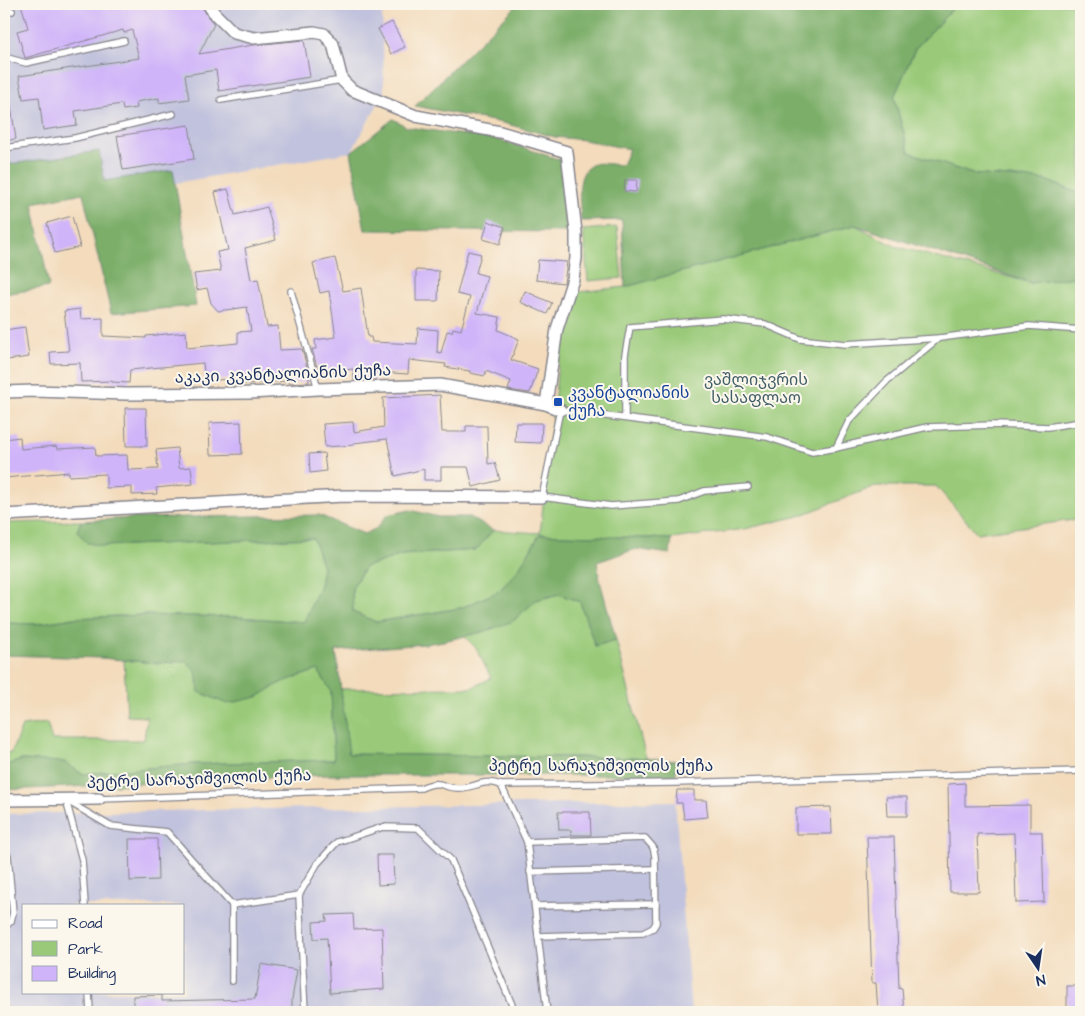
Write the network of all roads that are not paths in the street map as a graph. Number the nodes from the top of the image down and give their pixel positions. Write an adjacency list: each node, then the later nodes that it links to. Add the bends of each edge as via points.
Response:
1 (208, 4): 6 (street, via 234,33 254,38 314,32 324,34 333,44)
2 (4, 9): 3 (lane)
3 (12, 11)
4 (124, 40): 5 (lane, via 26,63)
5 (4, 57)
6 (342, 80): 7 (lane); 15 (street, via 352,90 416,116 500,132 567,152 576,258 573,279 556,329)
7 (221, 100)
8 (173, 114): 9 (lane, via 74,138)
9 (4, 148)
10 (291, 291): 13 (lane)
11 (1081, 330): 12 (lane, via 1029,326)
12 (940, 338): 17 (lane, via 845,344 800,339 765,324 723,319 630,327 625,355); 19 (lane, via 887,381 849,421)
13 (318, 389): 14 (street, აკაკი კვანტალიანის ქუჩა, via 241,394); 15 (street, აკაკი კვანტალიანის ქუჩა, via 440,385)
14 (4, 392)
15 (546, 404): 16 (street, აკაკი კვანტალიანის ქუჩა)
16 (560, 410): 17 (lane); 21 (lane)
17 (625, 418): 19 (lane, via 767,437 812,452)
18 (1081, 422): 19 (lane, via 1048,427 927,426)
19 (836, 448)
20 (748, 487): 21 (lane, via 704,491 679,502 611,506)
21 (542, 497): 22 (street, via 344,496)
22 (4, 515)
23 (1081, 771): 24 (lane, პეტრე სარაჯიშვილის ქუჩა)
24 (501, 785): 25 (lane, პეტრე სარაჯიშვილის ქუჩა, via 484,782 455,789 432,783 421,788); 28 (lane)
25 (99, 799): 27 (street, პეტრე სარაჯიშვილის ქუჩა)
26 (4, 800): 27 (street, პეტრე სარაჯიშვილის ქუჩა)
27 (66, 800): 33 (lane, via 82,860); 35 (lane, via 110,826 167,832)
28 (527, 842): 30 (lane, via 645,838 652,846); 31 (lane)
29 (8, 856): 37 (lane, via 12,921)
30 (655, 869): 31 (lane); 34 (lane)
31 (530, 872): 36 (lane)
32 (299, 895): 35 (lane); 42 (lane); 43 (lane, via 317,864 337,842 383,827 418,828 451,860)
33 (84, 904)
34 (656, 904): 36 (lane); 38 (lane, via 656,923 643,933)
35 (232, 905): 39 (lane)
36 (534, 906): 38 (lane)
37 (4, 928)
38 (538, 936): 44 (lane)
39 (232, 981)
40 (89, 994): 41 (lane)
41 (90, 1012)
42 (305, 1012)
43 (515, 1012)
44 (547, 1012)

